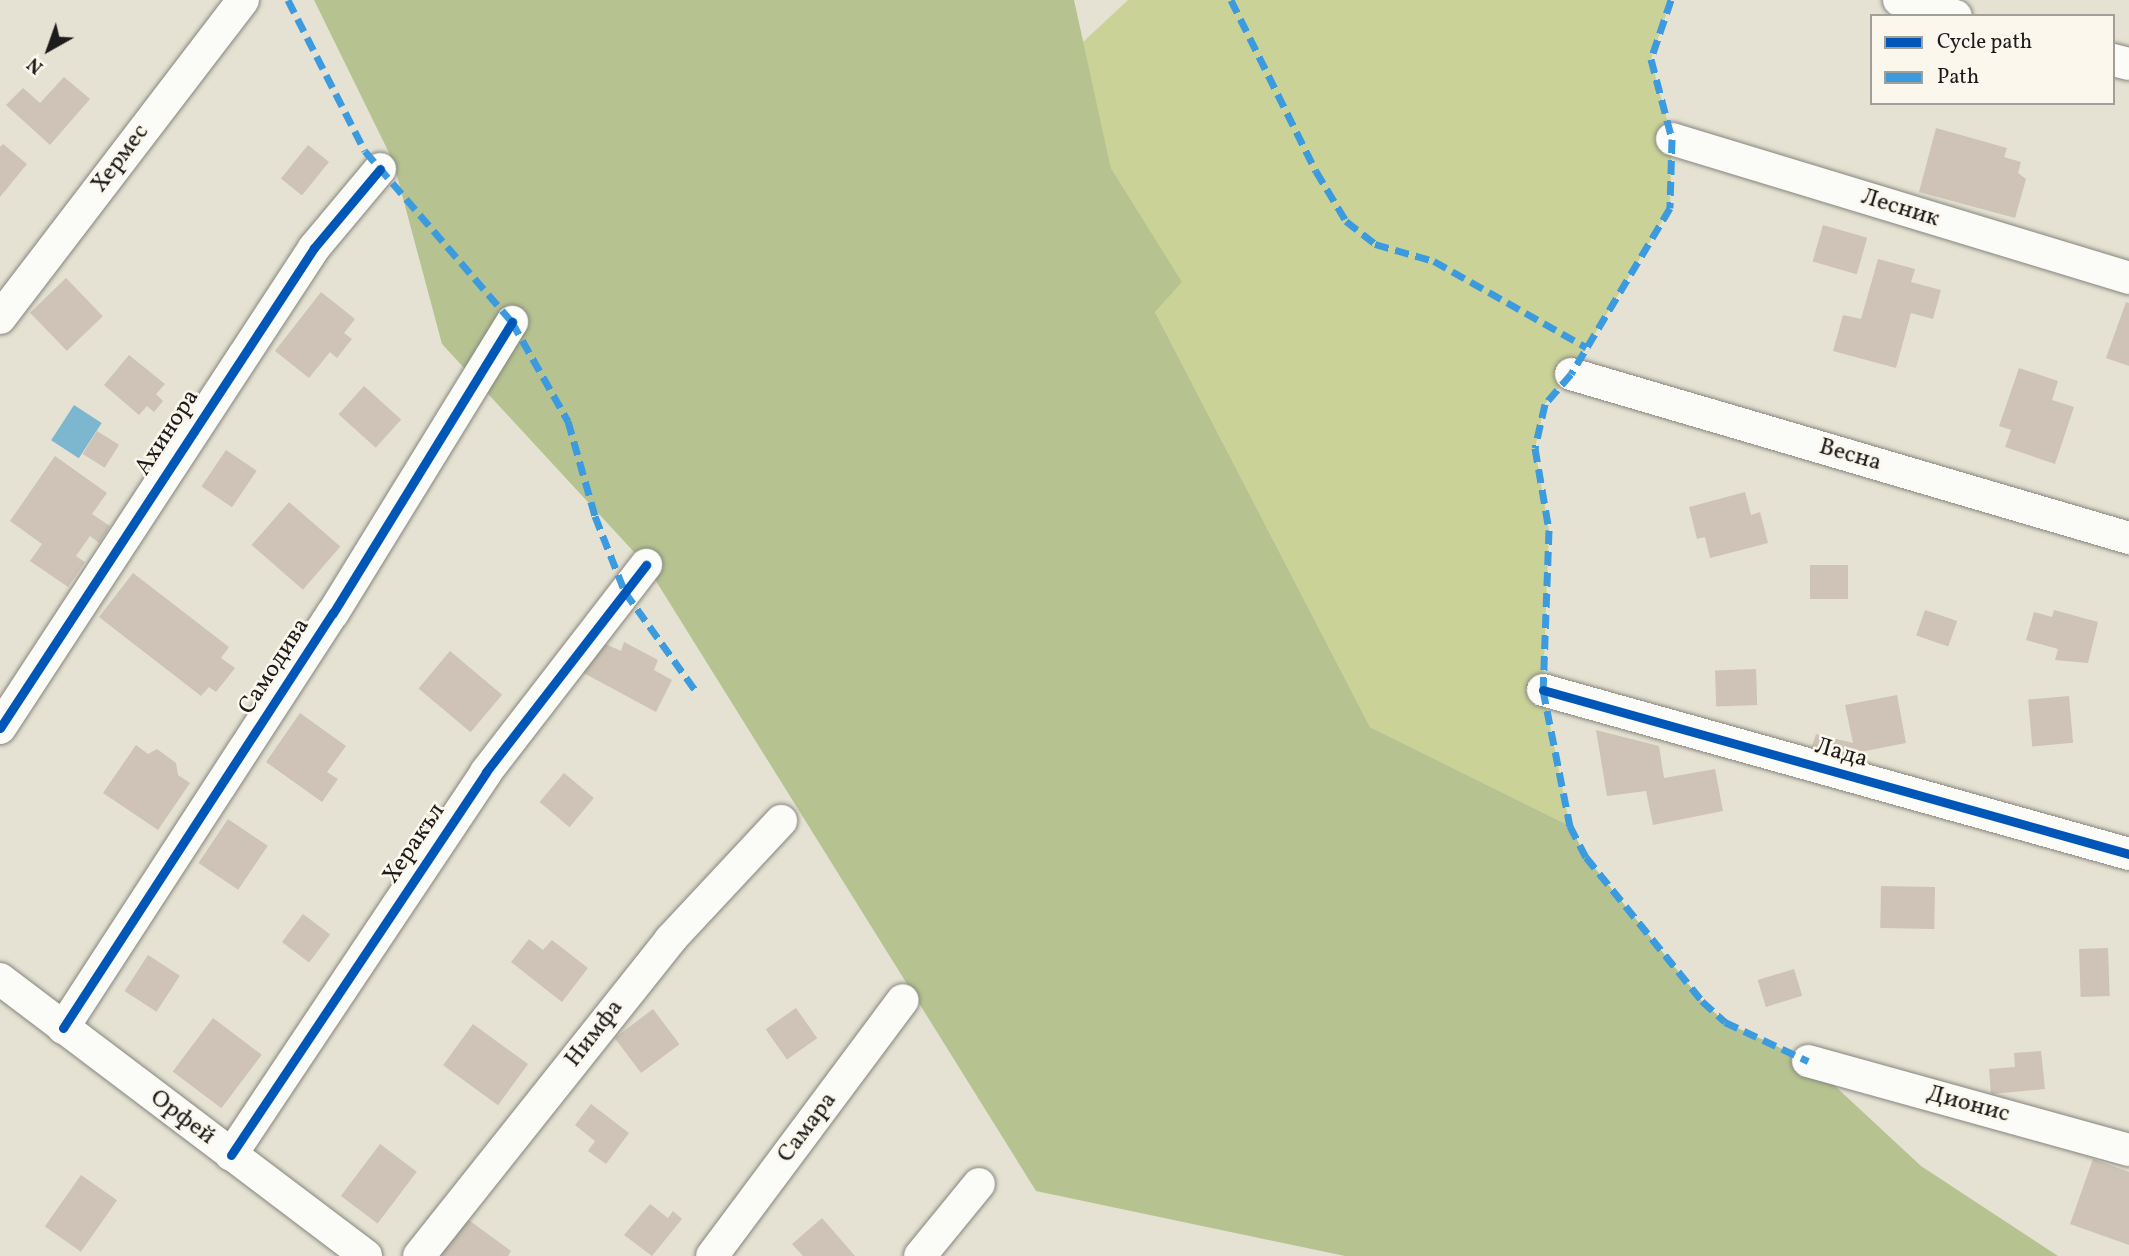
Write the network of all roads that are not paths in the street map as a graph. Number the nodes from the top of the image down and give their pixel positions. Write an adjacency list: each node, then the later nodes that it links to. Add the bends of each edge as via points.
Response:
1 (243, 0): 7 (street, Хермес)
2 (1899, 0): 3 (street)
3 (1949, 14)
4 (1672, 139): 6 (street, Лесник)
5 (380, 169): 13 (street, Ахинора, via 306,259)
6 (2129, 278)
7 (0, 318)
8 (512, 322): 18 (street, Самодива, via 333,613)
9 (1571, 374): 10 (street, Весна)
10 (2129, 538)
11 (646, 565): 21 (street, Херакъл, via 486,772)
12 (1543, 690): 15 (street, Лада)
13 (0, 728)
14 (781, 821): 24 (street, Нимфа, via 670,940)
15 (2129, 854)
16 (0, 979): 18 (street, Орфей)
17 (903, 1000): 25 (street, Самара)
18 (63, 1028): 21 (street, Орфей)
19 (1808, 1061): 20 (street, Дионис)
20 (2129, 1150)
21 (231, 1155): 23 (street, Орфей)
22 (979, 1184): 26 (street)
23 (366, 1256)
24 (419, 1256)
25 (712, 1256)
26 (920, 1256)

